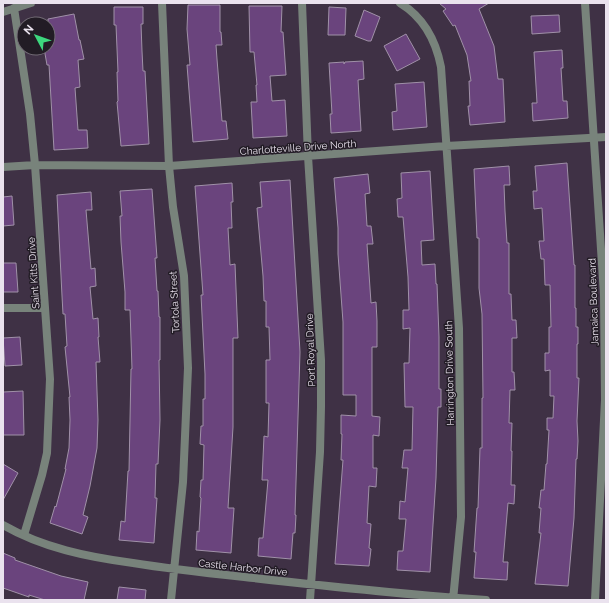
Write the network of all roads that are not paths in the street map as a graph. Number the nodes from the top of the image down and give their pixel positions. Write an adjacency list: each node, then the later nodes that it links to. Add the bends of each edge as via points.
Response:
1 (31, 3): 6 (street)
2 (162, 3): 13 (street, Tortola Street)
3 (302, 3): 11 (street, Port Royal Drive)
4 (400, 3): 10 (street, Harrington Drive South, via 417,17 429,32 437,50 441,67)
5 (585, 3): 9 (street, Jamaica Boulevard)
6 (14, 8): 7 (street); 12 (street, Saint Kitts Drive)
7 (3, 12)
8 (606, 137): 9 (street, Charlotteville Drive North)
9 (594, 138): 10 (street, Charlotteville Drive North); 25 (street, Jamaica Boulevard, via 604,295 605,400)
10 (446, 146): 11 (street, Charlotteville Drive North); 21 (street, Harrington Drive South, via 460,328 461,517)
11 (308, 156): 13 (street, Charlotteville Drive North); 20 (street, Port Royal Drive, via 321,391)
12 (35, 165): 13 (street, Charlotteville Drive North); 14 (street, Charlotteville Drive North); 16 (street, Saint Kitts Drive)
13 (169, 166): 19 (street, Tortola Street, via 184,276 188,368 183,482)
14 (3, 167)
15 (3, 308): 16 (street)
16 (45, 308): 18 (street, Saint Kitts Drive, via 50,380 47,454)
17 (3, 525): 18 (street, Castle Harbor Drive)
18 (24, 535): 19 (street, Castle Harbor Drive, via 69,551)
19 (174, 570): 20 (street, Castle Harbor Drive); 22 (street, Tortola Street)
20 (312, 584): 21 (street, Castle Harbor Drive); 23 (street, Port Royal Drive)
21 (453, 599): 24 (street, Castle Harbor Drive)
22 (171, 600)
23 (310, 600)
24 (486, 600)
25 (595, 600)

